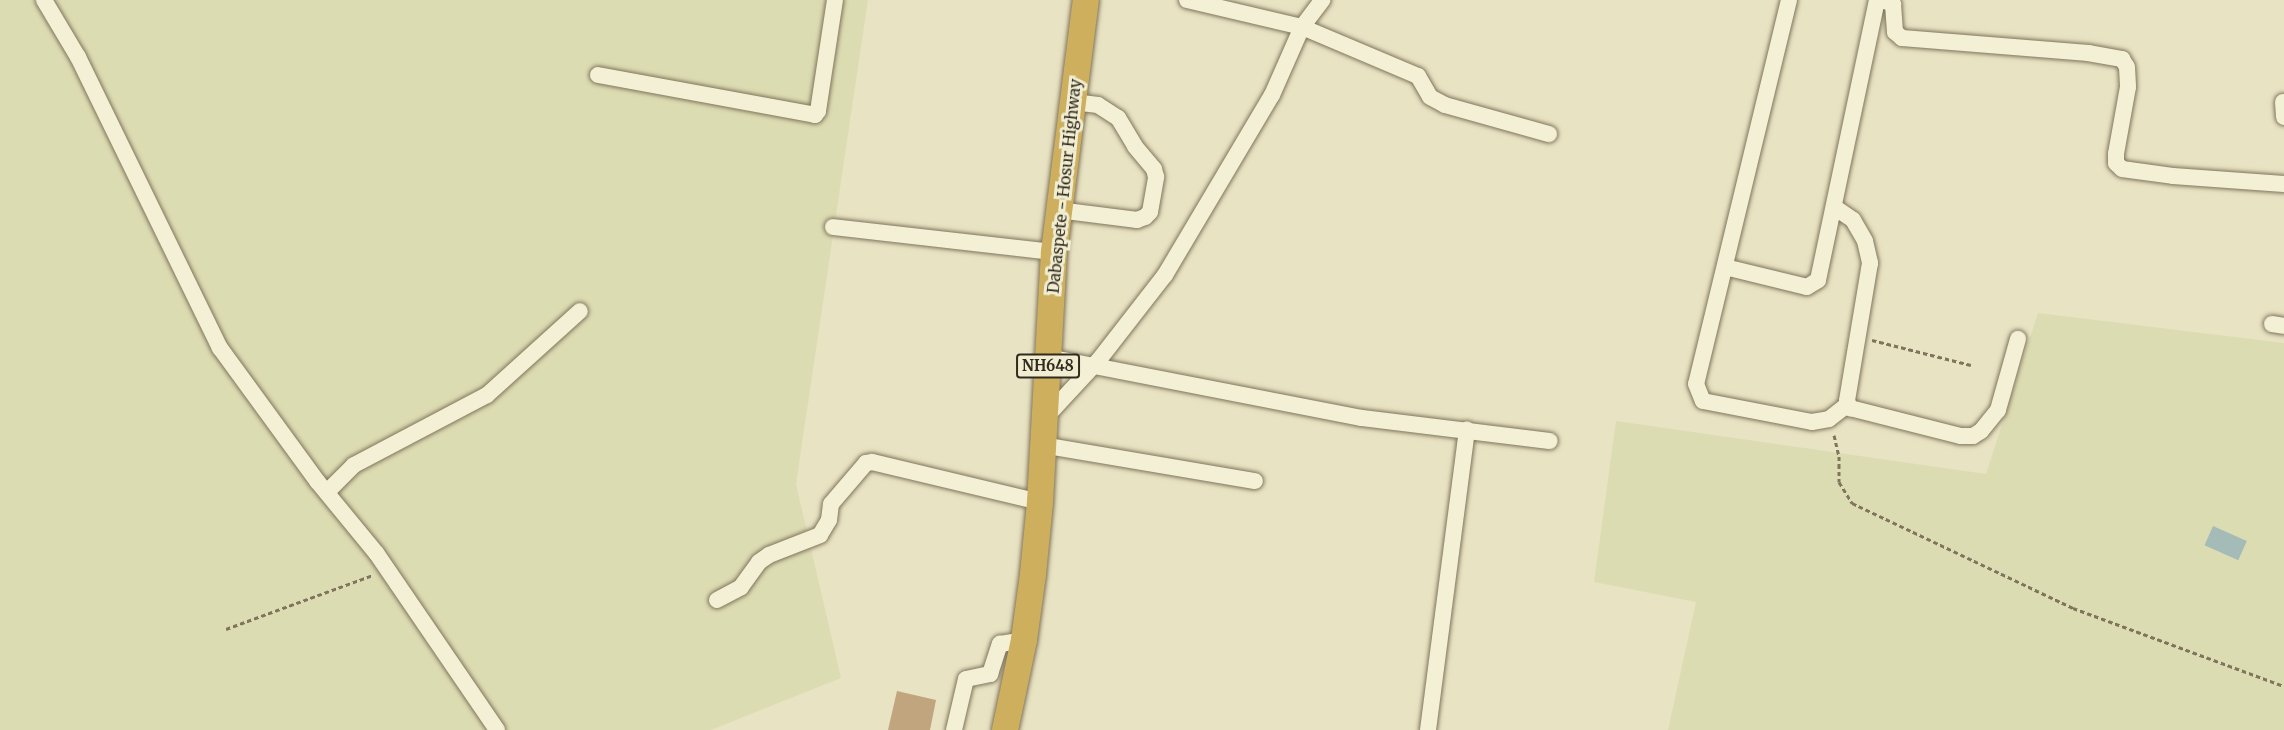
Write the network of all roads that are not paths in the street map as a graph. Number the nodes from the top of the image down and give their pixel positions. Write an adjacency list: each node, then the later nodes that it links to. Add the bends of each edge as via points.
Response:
1 (44, 0): 27 (street, via 78,57 220,348)
2 (835, 0): 9 (street, via 818,111 814,115)
3 (1086, 0): 10 (highway, Dabaspete - Hosur Highway / NH648)
4 (1187, 0): 8 (street)
5 (1322, 0): 8 (street)
6 (1789, 0): 17 (street)
7 (1879, 0): 12 (street, via 1893,4 1895,32 1902,38 2122,59 2127,67 2128,87 2116,154 2116,163 2122,169); 13 (street)
8 (1302, 27): 11 (street, via 1418,76 1430,97 1445,105); 22 (street, via 1272,94 1165,274 1098,362)
9 (598, 75)
10 (1073, 102): 14 (highway, Dabaspete - Hosur Highway / NH648); 14 (street, via 1098,105 1118,118 1156,177 1150,212 1137,220)
11 (1549, 134)
12 (2284, 184)
13 (1834, 207): 17 (street, via 1818,280 1813,285 1807,287); 21 (street, via 1853,220 1865,241 1870,263)
14 (1058, 210): 16 (highway, Dabaspete - Hosur Highway / NH648)
15 (833, 227): 16 (street)
16 (1054, 252): 20 (highway, Dabaspete - Hosur Highway / NH648)
17 (1725, 267): 21 (street, via 1696,384 1703,401 1812,422 1829,419)
18 (580, 311): 27 (street, via 486,395 354,465)
19 (2018, 339): 21 (street, via 1998,410 1973,436)
20 (1048, 357): 22 (highway, Dabaspete - Hosur Highway / NH648); 23 (street, via 1362,418)
21 (1847, 405)
22 (1045, 418): 25 (highway, Dabaspete - Hosur Highway / NH648)
23 (1467, 430): 24 (street); 34 (street)
24 (1550, 441)
25 (1042, 445): 26 (street); 28 (highway, Dabaspete - Hosur Highway / NH648)
26 (1254, 481)
27 (327, 492): 31 (street, via 388,569)
28 (1040, 502): 29 (street, via 866,463 831,504 829,520 820,535 769,555 741,587); 30 (highway, Dabaspete - Hosur Highway / NH648)
29 (717, 600)
30 (1024, 640): 32 (street, via 1000,644 990,674 966,679); 33 (highway, Dabaspete - Hosur Highway / NH648)
31 (497, 730)
32 (954, 730)
33 (1005, 730)
34 (1428, 730)

